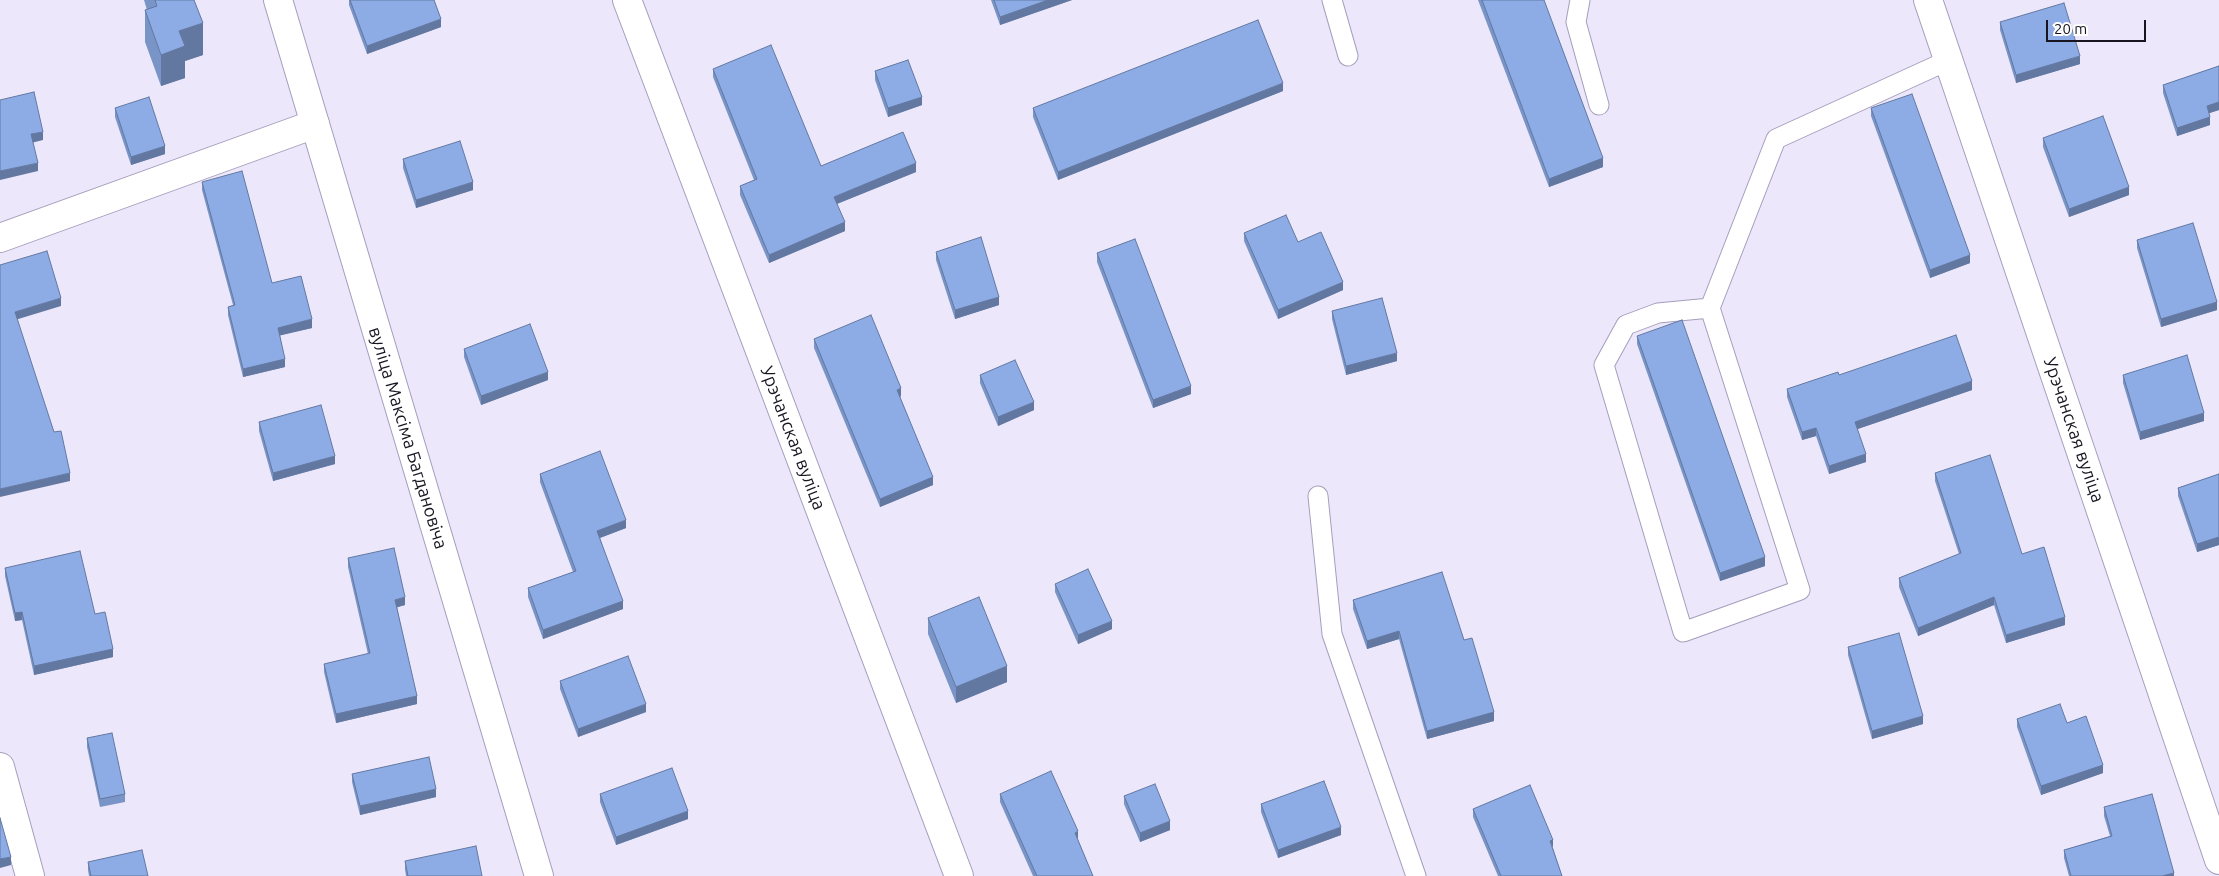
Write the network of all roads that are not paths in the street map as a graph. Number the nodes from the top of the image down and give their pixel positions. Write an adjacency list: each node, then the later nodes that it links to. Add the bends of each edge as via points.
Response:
1 (278, 0): 9 (street, вуліца Максіма Багдановіча)
2 (627, 0): 17 (street, Урэчанская вуліца)
3 (1332, 0): 6 (lane)
4 (1580, 0): 8 (lane, via 1576,22)
5 (1928, 0): 7 (street, Урэчанская вуліца)
6 (1348, 56)
7 (1949, 60): 11 (lane, via 1776,139); 14 (street, Урэчанская вуліца)
8 (1599, 105)
9 (315, 124): 10 (street); 16 (street, вуліца Максіма Багдановіча)
10 (0, 238)
11 (1710, 308): 11 (lane, via 1800,590 1683,632 1604,365 1626,325 1658,313)
12 (1318, 496): 18 (lane, via 1332,634)
13 (0, 767): 15 (street)
14 (2219, 860)
15 (30, 876)
16 (540, 876)
17 (959, 876)
18 (1416, 876)

